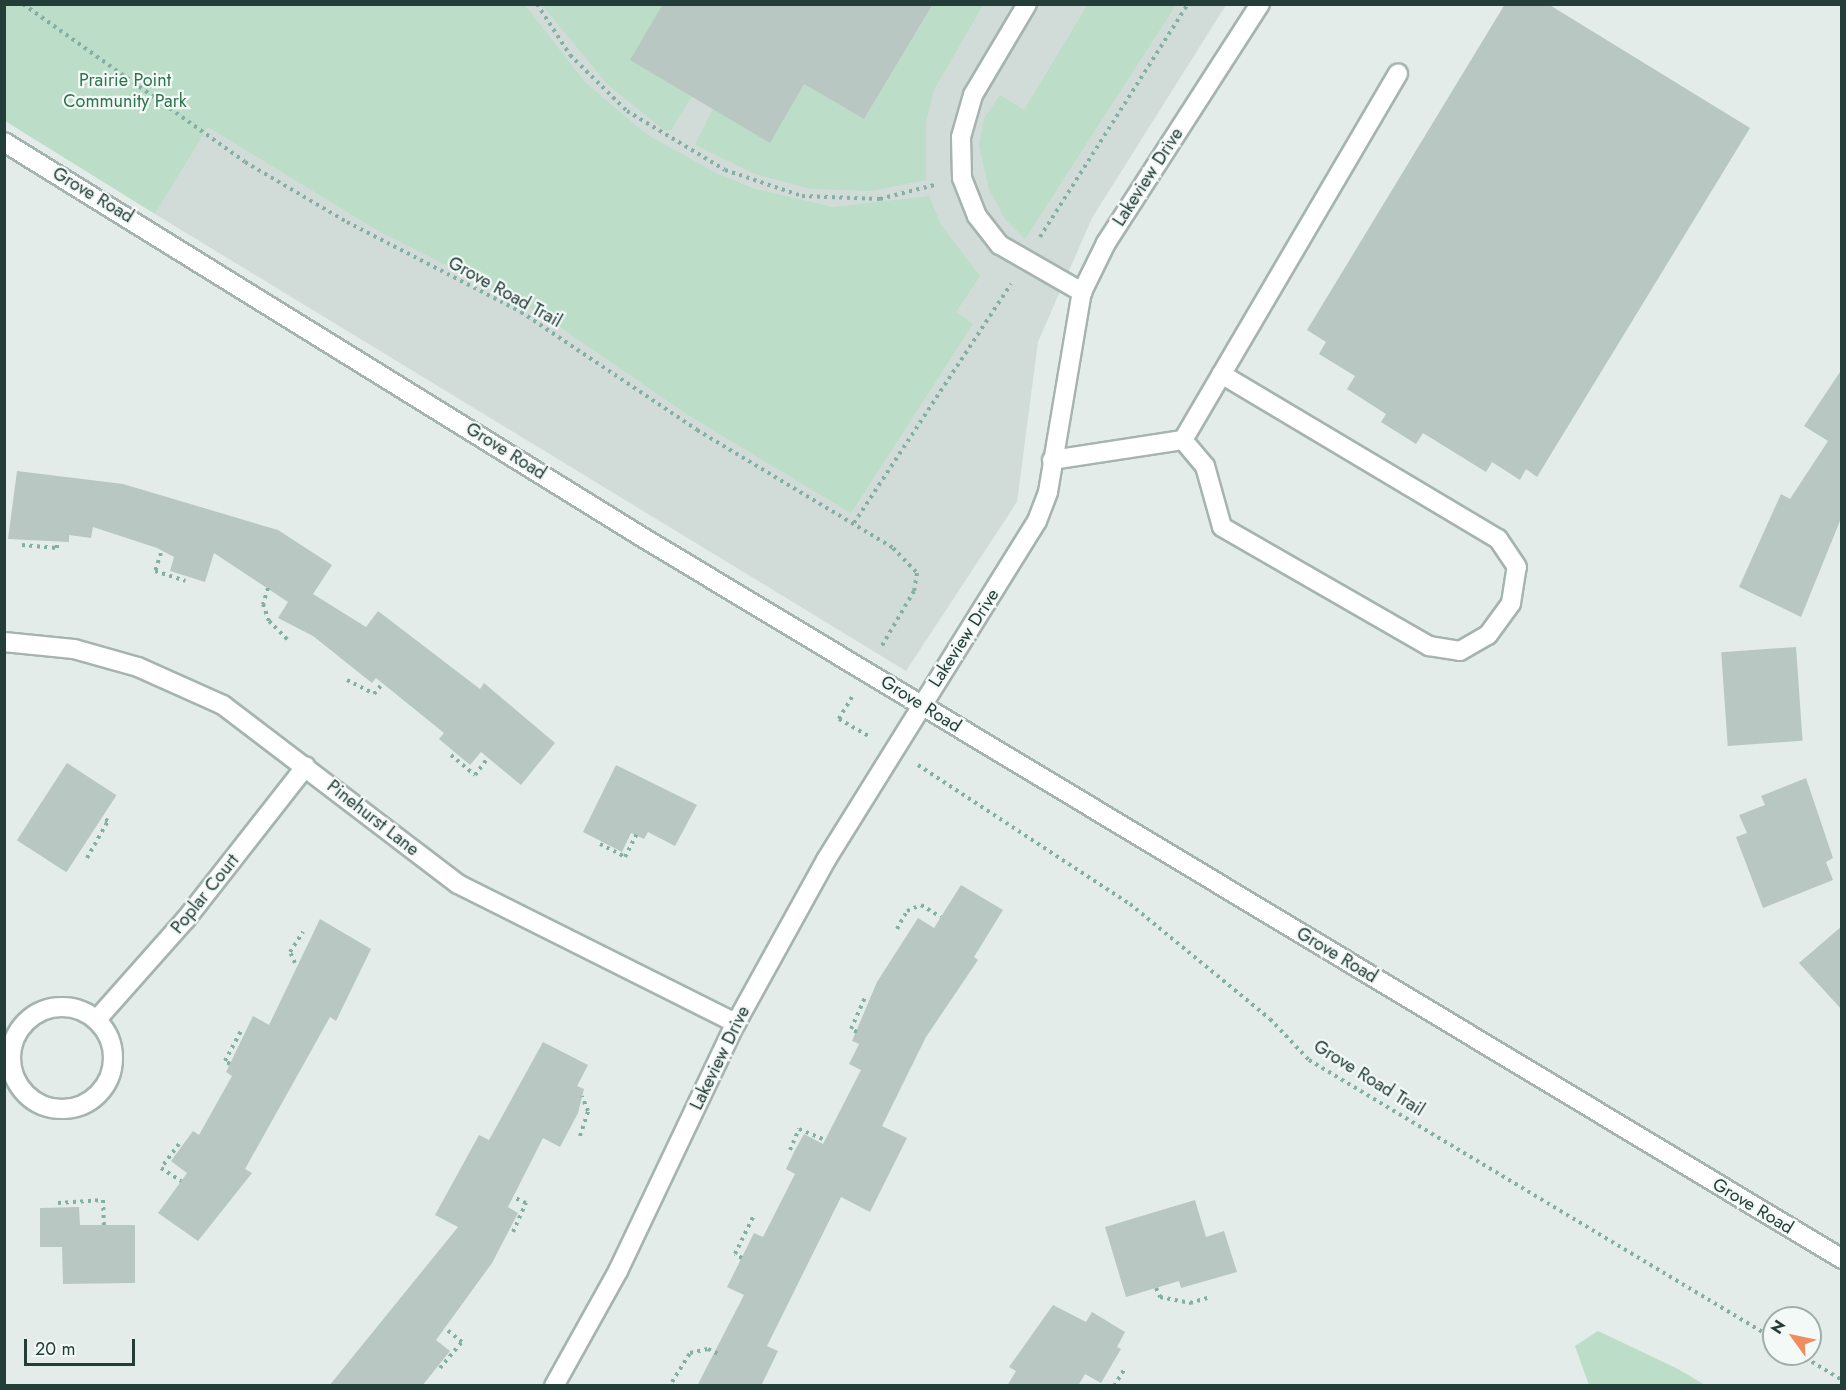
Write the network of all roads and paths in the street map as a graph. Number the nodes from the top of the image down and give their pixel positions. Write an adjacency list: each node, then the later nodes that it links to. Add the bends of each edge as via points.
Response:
1 (23, 4): 15 (path, Grove Road Trail, via 245,162 346,222 521,312 697,430)
2 (537, 4): 8 (path, via 570,55 627,111 725,170 802,196 880,199)
3 (1027, 4): 11 (street, via 973,95 961,137 962,178 977,216 1000,245)
4 (1188, 4): 9 (path)
5 (1260, 4): 11 (street, Lakeview Drive, via 1106,243)
6 (1398, 73): 12 (street)
7 (4, 142): 26 (street, Grove Road)
8 (935, 184)
9 (1036, 244)
10 (1012, 281): 15 (path)
11 (1082, 292): 14 (street, Lakeview Drive)
12 (1221, 374): 13 (street); 13 (street, via 1498,539 1517,567 1511,603 1488,635 1460,651 1429,646 1222,527 1205,466)
13 (1183, 440): 14 (street)
14 (1052, 460): 26 (street, Lakeview Drive, via 1037,521)
15 (853, 523): 21 (path, Grove Road Trail, via 906,559 917,573)
16 (57, 540): 17 (path, via 57,548)
17 (22, 544)
18 (161, 553): 19 (path, via 155,571)
19 (185, 581)
20 (268, 588): 22 (path, via 263,604 269,621)
21 (892, 631)
22 (288, 640)
23 (4, 642): 29 (street, Pinehurst Lane, via 74,649 138,667 223,705)
24 (347, 680): 25 (path, via 374,694)
25 (383, 683)
26 (921, 705): 41 (street, Lakeview Drive); 57 (street, Grove Road)
27 (451, 755): 28 (path, via 475,775)
28 (488, 758)
29 (306, 766): 40 (street, Poplar Court, via 186,919); 41 (street, Pinehurst Lane, via 458,884)
30 (947, 782): 61 (path, Grove Road Trail, via 1130,904 1270,1019 1310,1060)
31 (103, 818): 34 (path, via 108,821)
32 (636, 835): 33 (path, via 625,857)
33 (600, 844)
34 (87, 858)
35 (941, 916): 36 (path, via 921,905 907,911)
36 (897, 929)
37 (303, 932): 38 (path, via 290,952)
38 (295, 963)
39 (865, 998): 43 (path, via 850,1029)
40 (99, 1017): 40 (street, via 68,1005 28,1021 9,1051 15,1084 42,1108 75,1109 104,1085 114,1061 111,1038)
41 (736, 1023): 68 (street, Lakeview Drive, via 618,1271)
42 (241, 1031): 44 (path, via 225,1061)
43 (857, 1032)
44 (230, 1064)
45 (582, 1096): 46 (path, via 588,1110)
46 (580, 1136)
47 (825, 1140): 49 (path, via 799,1129)
48 (179, 1144): 50 (path, via 161,1168)
49 (790, 1150)
50 (181, 1181)
51 (513, 1197): 55 (path, via 526,1203)
52 (58, 1203): 54 (path, via 103,1200)
53 (754, 1215): 56 (path, via 735,1254)
54 (104, 1225)
55 (513, 1232)
56 (742, 1258)
57 (1842, 1259)
58 (1156, 1288): 59 (path, via 1160,1297 1190,1303)
59 (1207, 1298)
60 (445, 1328): 64 (path, via 462,1342)
61 (1762, 1332)
62 (721, 1355): 67 (path, via 708,1349 690,1353)
63 (1818, 1366): 66 (path)
64 (440, 1368)
65 (1124, 1370): 69 (path)
66 (1842, 1380)
67 (672, 1382)
68 (554, 1386)
69 (1114, 1386)

